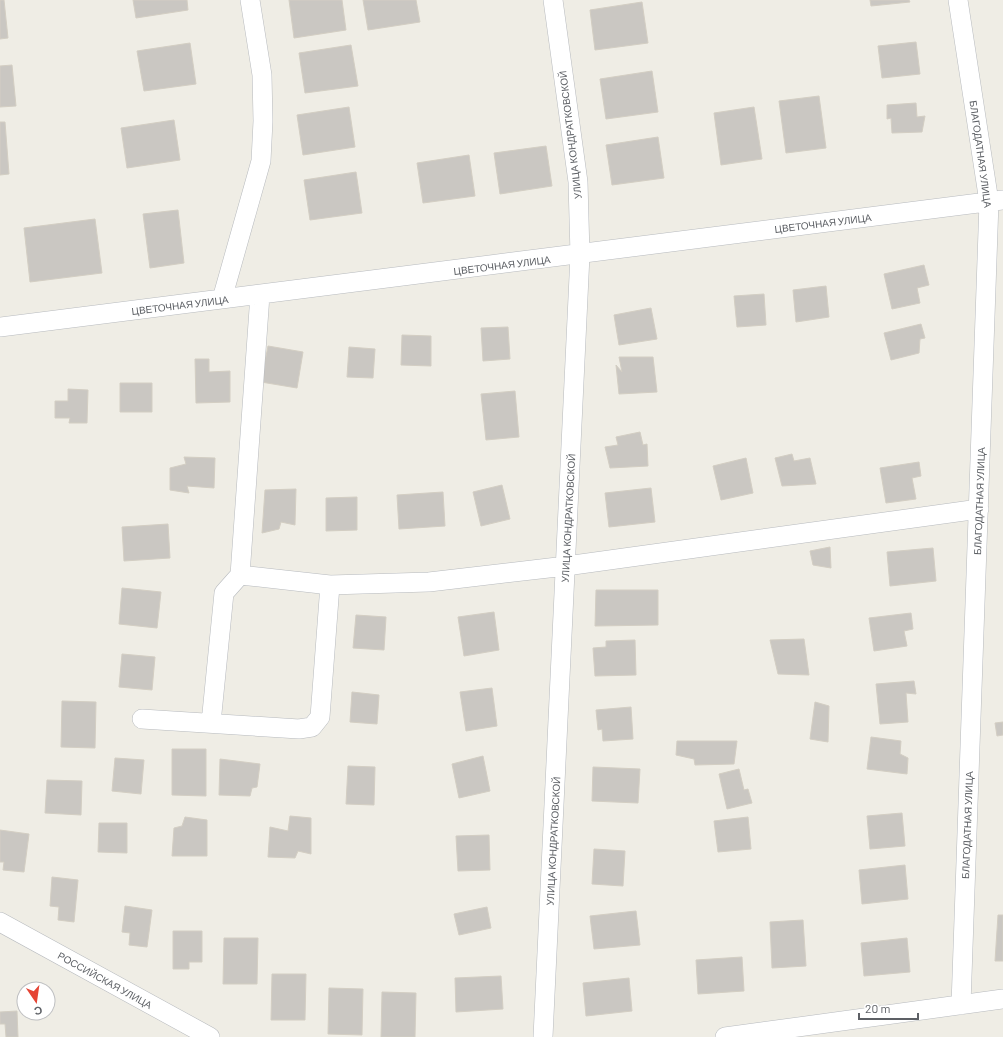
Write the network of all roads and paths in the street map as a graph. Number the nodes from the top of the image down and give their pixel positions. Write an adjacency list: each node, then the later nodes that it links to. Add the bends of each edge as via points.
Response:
1 (250, 0): 7 (street, via 262,75 261,161)
2 (553, 0): 5 (street, УЛИЦА КОНДРАТКОВСКОЙ, via 578,182)
3 (958, 0): 4 (street, БЛАГОДАТНАЯ УЛИЦА)
4 (996, 201): 5 (street, ЦВЕТОЧНАЯ УЛИЦА); 9 (street, БЛАГОДАТНАЯ УЛИЦА)
5 (580, 255): 6 (street, ЦВЕТОЧНАЯ УЛИЦА); 10 (street, УЛИЦА КОНДРАТКОВСКОЙ)
6 (260, 295): 7 (street, ЦВЕТОЧНАЯ УЛИЦА); 11 (street)
7 (222, 299): 8 (street, ЦВЕТОЧНАЯ УЛИЦА)
8 (0, 327)
9 (979, 509): 10 (street); 17 (street, БЛАГОДАТНАЯ УЛИЦА)
10 (566, 566): 12 (street, via 429,582); 19 (street, УЛИЦА КОНДРАТКОВСКОЙ)
11 (240, 575): 12 (street); 14 (street, via 224,593)
12 (330, 585): 14 (street, via 320,717 312,727 300,730)
13 (142, 720): 14 (street)
14 (211, 723)
15 (0, 922): 18 (street, РОССИЙСКАЯ УЛИЦА)
16 (1003, 999): 17 (street)
17 (961, 1005): 20 (street)
18 (210, 1037)
19 (543, 1037)
20 (725, 1037)

